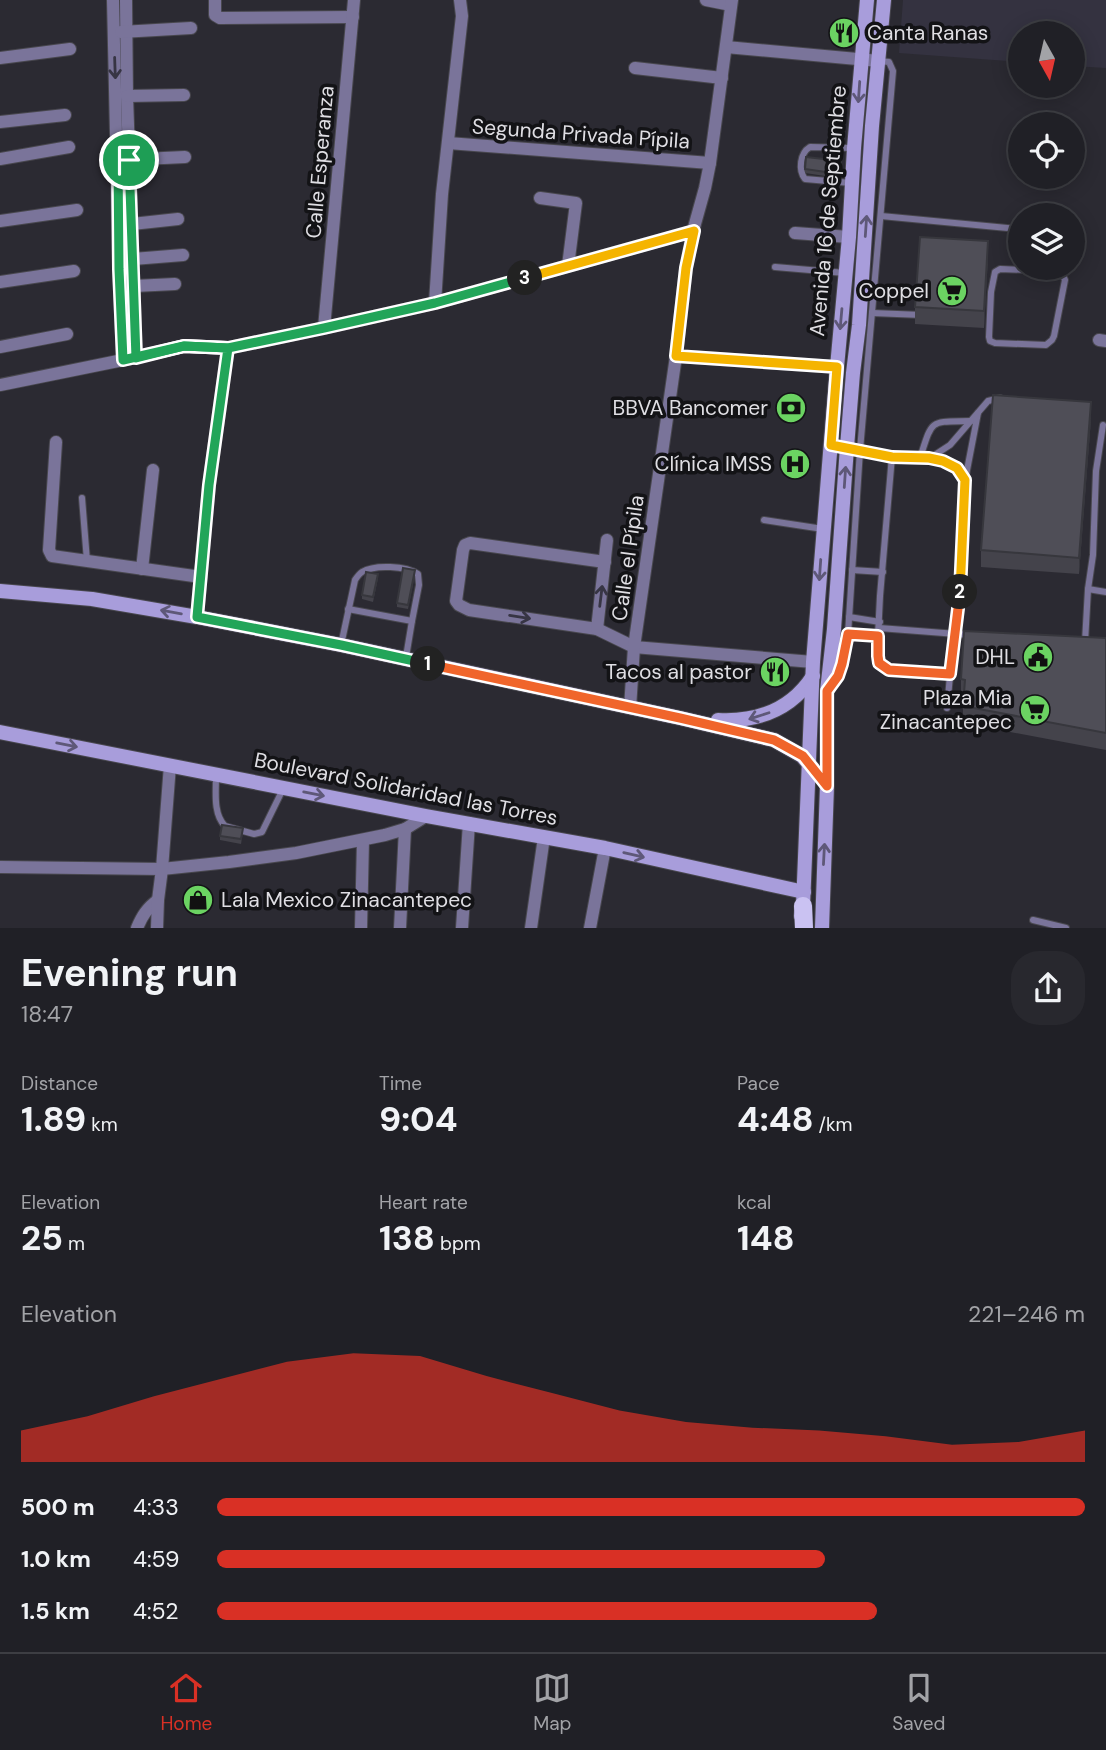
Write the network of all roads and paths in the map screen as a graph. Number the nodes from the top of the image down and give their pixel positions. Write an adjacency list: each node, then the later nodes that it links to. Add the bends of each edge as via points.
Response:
1 (113, 0): 12 (street)
2 (126, 0): 13 (street)
3 (215, 0): 10 (street, via 215,15 220,18)
4 (354, 0): 10 (street, Calle Esperanza)
5 (460, 0): 25 (street)
6 (706, 0): 9 (street)
7 (867, 0): 17 (main road, Avenida 16 de Septiembre)
8 (884, 0): 18 (main road, Avenida 16 de Septiembre)
9 (731, 2): 14 (street, Calle el Pípila)
10 (353, 17): 59 (street, Calle Esperanza)
11 (191, 28): 13 (street)
12 (114, 32): 13 (street); 30 (street, one-way to 30)
13 (127, 32): 22 (street)
14 (726, 47): 17 (street); 20 (street, Calle el Pípila)
15 (70, 49): 16 (street)
16 (0, 58)
17 (861, 60): 18 (street); 27 (main road, Avenida 16 de Septiembre, one-way to 27)
18 (878, 61): 35 (lane, via 889,62 893,71); 66 (main road, Avenida 16 de Septiembre, one-way to 18, via 859,325)
19 (635, 68): 20 (street)
20 (722, 78): 31 (street, Calle el Pípila)
21 (184, 95): 22 (street)
22 (127, 96): 30 (street)
23 (65, 115): 24 (street)
24 (0, 122)
25 (448, 143): 31 (street, Segunda Privada Pípila); 52 (street)
26 (69, 147): 29 (street)
27 (854, 148): 32 (main road, Avenida 16 de Septiembre); 32 (lane, via 810,147 802,156 801,174 805,179)
28 (185, 157): 30 (street)
29 (0, 159)
30 (123, 160): 38 (street); 58 (street)
31 (710, 163): 40 (street, Calle el Pípila)
32 (853, 183): 42 (main road, Avenida 16 de Septiembre)
33 (540, 198): 45 (street, via 576,203)
34 (77, 210): 37 (street)
35 (881, 216): 39 (lane); 53 (lane)
36 (178, 219): 38 (street)
37 (0, 221)
38 (132, 224): 44 (street)
39 (1008, 228)
40 (694, 231): 45 (street); 63 (street, Calle el Pípila)
41 (795, 233): 42 (street)
42 (849, 237): 48 (main road, Avenida 16 de Septiembre)
43 (183, 256): 44 (street)
44 (133, 259): 51 (street)
45 (568, 266): 52 (street)
46 (775, 267): 48 (lane)
47 (74, 271): 49 (street)
48 (845, 273): 65 (main road, Avenida 16 de Septiembre, one-way to 65)
49 (0, 282)
50 (175, 284): 51 (street)
51 (134, 286): 57 (street)
52 (435, 303): 59 (street)
53 (872, 313): 54 (lane); 66 (lane)
54 (924, 315)
55 (977, 318): 56 (lane)
56 (990, 319): 56 (lane, via 990,341 1049,344 1065,280 1062,273 998,270)
57 (136, 323): 58 (street); 64 (street)
58 (122, 324): 64 (street)
59 (324, 328): 62 (street)
60 (67, 334): 61 (street)
61 (0, 347)
62 (228, 348): 64 (street, via 184,346); 91 (street)
63 (676, 356): 65 (street); 106 (street, Calle el Pípila)
64 (130, 359): 67 (street)
65 (837, 367): 73 (main road, Avenida 16 de Septiembre)
66 (860, 374): 74 (main road, Avenida 16 de Septiembre)
67 (0, 385)
68 (1011, 399): 69 (lane, via 988,401)
69 (978, 413): 70 (lane); 81 (lane)
70 (971, 421): 76 (lane, via 937,422 928,432); 77 (lane, via 950,445)
71 (1103, 425): 79 (lane)
72 (56, 442): 86 (street, via 49,550 52,556)
73 (831, 445): 74 (lane); 84 (main road, Avenida 16 de Septiembre)
74 (853, 448): 75 (lane); 89 (lane); 110 (main road, Avenida 16 de Septiembre, one-way to 74)
75 (892, 457): 76 (lane); 90 (lane)
76 (920, 458): 77 (lane)
77 (929, 458): 81 (lane, via 953,465)
78 (153, 470): 88 (street)
79 (1096, 471): 80 (lane); 92 (lane)
80 (1106, 473)
81 (965, 480): 101 (lane)
82 (82, 498): 86 (lane)
83 (764, 520): 84 (lane)
84 (823, 529): 108 (main road, Avenida 16 de Septiembre, one-way to 108)
85 (607, 540): 87 (street)
86 (87, 561): 88 (street)
87 (605, 562): 100 (street, one-way to 87); 100 (street, one-way to 100, via 470,543 465,545 456,601 469,610)
88 (142, 569): 91 (street)
89 (852, 570): 90 (lane); 97 (lane)
90 (883, 572): 99 (lane)
91 (201, 577): 96 (street)
92 (1088, 589): 94 (lane); 105 (lane, via 1086,646)
93 (0, 591): 96 (main road, one-way to 93, via 92,599)
94 (1106, 592)
95 (348, 609): 98 (lane); 98 (lane, via 355,580 364,571 386,567 413,571 420,580); 104 (lane)
96 (197, 617): 104 (main road)
97 (849, 617): 99 (lane); 102 (lane)
98 (412, 621): 107 (lane)
99 (879, 628): 101 (lane); 102 (lane); 109 (lane, via 879,663 889,670)
100 (597, 629): 106 (street)
101 (954, 633): 103 (lane); 109 (lane)
102 (848, 634): 110 (lane, via 838,676)
103 (981, 636)
104 (341, 645): 107 (main road)
105 (1072, 645)
106 (634, 647): 108 (street); 111 (street, Calle el Pípila)
107 (406, 659): 111 (main road)
108 (813, 669): 113 (main road, one-way to 113, via 808,683 791,701 767,714 728,721); 115 (main road, Avenida 16 de Septiembre)
109 (950, 674): 112 (lane)
110 (827, 691): 118 (main road, Avenida 16 de Septiembre)
111 (630, 708): 113 (main road)
112 (947, 708)
113 (680, 718): 115 (main road, via 774,740)
114 (0, 732): 116 (main road, Boulevard Solidaridad las Torres, one-way to 116)
115 (810, 764): 118 (main road); 128 (main road, Avenida 16 de Septiembre)
116 (170, 765): 117 (main road, Boulevard Solidaridad las Torres); 127 (street)
117 (215, 774): 119 (main road, Boulevard Solidaridad las Torres); 119 (lane, via 221,823 254,834 262,832)
118 (827, 786): 139 (main road, Avenida 16 de Septiembre, one-way to 118)
119 (284, 787): 120 (main road, Boulevard Solidaridad las Torres, one-way to 120)
120 (426, 816): 121 (main road, Boulevard Solidaridad las Torres); 122 (street)
121 (469, 823): 123 (main road, Boulevard Solidaridad las Torres); 135 (street)
122 (405, 829): 124 (street); 134 (street)
123 (544, 837): 125 (main road, Boulevard Solidaridad las Torres); 136 (street)
124 (363, 840): 127 (street, via 229,863); 133 (street)
125 (605, 848): 128 (main road, Boulevard Solidaridad las Torres, one-way to 128); 137 (street)
126 (0, 867): 127 (street)
127 (162, 869): 129 (street)
128 (804, 899): 138 (main road)
129 (158, 900): 131 (street); 132 (street)
130 (1032, 920): 140 (lane)
131 (137, 928)
132 (157, 928)
133 (361, 928)
134 (400, 928)
135 (462, 928)
136 (531, 928)
137 (590, 928)
138 (802, 928)
139 (822, 928)
140 (1066, 928)

